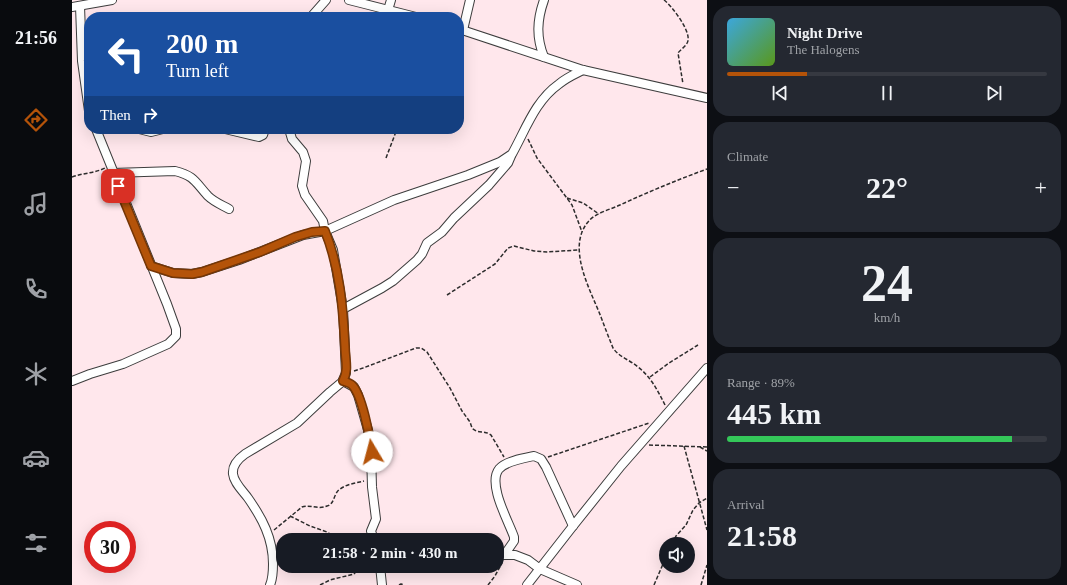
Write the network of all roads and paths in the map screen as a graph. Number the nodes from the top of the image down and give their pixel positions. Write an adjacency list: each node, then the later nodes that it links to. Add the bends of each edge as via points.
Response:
1 (112, 0): 9 (street)
2 (326, 0): 12 (street)
3 (349, 0): 10 (street)
4 (391, 0): 10 (street)
5 (470, 0): 14 (street)
6 (536, 0): 11 (street)
7 (544, 0): 11 (street)
8 (664, 0): 19 (path, via 676,13 687,33 687,44 678,53)
9 (76, 6): 18 (street)
10 (388, 10): 13 (street)
11 (541, 10): 16 (street, via 538,36)
12 (315, 12)
13 (396, 12)
14 (464, 20)
15 (464, 31): 16 (street)
16 (544, 57): 17 (street)
17 (583, 70): 19 (street); 21 (street, via 559,83 547,94)
18 (84, 75)
19 (683, 93): 20 (street)
20 (707, 98)
21 (525, 128): 27 (street); 33 (path, via 537,158)
22 (98, 134): 29 (street)
23 (246, 134): 24 (street, via 259,137)
24 (263, 134)
25 (290, 134): 36 (street, via 306,161 302,186 305,195 323,221)
26 (395, 134): 28 (path)
27 (512, 154): 36 (street, via 500,162 394,200); 41 (street, via 508,163 477,197 457,214 442,232 427,243 417,260 393,281)
28 (386, 158)
29 (109, 163): 31 (street); 32 (path, via 100,171)
30 (707, 169): 35 (path, via 646,192)
31 (113, 173): 34 (street, via 185,173 194,179 208,196); 39 (street)
32 (72, 177)
33 (567, 198): 35 (path, via 583,203); 37 (path)
34 (229, 210)
35 (599, 214): 37 (path, via 587,223)
36 (325, 231): 39 (street, via 295,237 202,272 173,273); 41 (street, via 333,250)
37 (583, 232): 38 (path)
38 (579, 250): 40 (path, via 547,252 514,246 508,248 495,264); 45 (path, via 588,288 613,348)
39 (151, 266): 46 (street, via 176,329 176,336 168,344 136,358)
40 (447, 295)
41 (343, 309): 44 (street)
42 (698, 345): 45 (path)
43 (707, 368): 48 (street)
44 (346, 372): 47 (street); 56 (path, via 422,348 450,388 472,428 491,435)
45 (649, 377): 48 (path)
46 (72, 381)
47 (343, 381): 57 (street, via 354,387 358,395 372,452); 65 (street, via 297,423 245,454 234,467 235,481 256,510)
48 (668, 413): 50 (street)
49 (650, 422): 55 (path)
50 (639, 445): 51 (path); 61 (street)
51 (684, 446): 52 (path); 59 (path)
52 (700, 447): 53 (path); 54 (path)
53 (707, 447)
54 (707, 451)
55 (540, 459): 56 (street, via 534,456); 61 (street)
56 (508, 464): 67 (street, via 498,471 496,488 514,538)
57 (372, 478): 60 (path, via 341,489 330,505 321,508 306,506); 64 (street, via 376,519)
58 (707, 498): 59 (path)
59 (699, 503): 62 (path); 66 (path)
60 (290, 516): 63 (path); 65 (path)
61 (573, 526): 70 (street)
62 (707, 530)
63 (328, 533)
64 (372, 533)
65 (269, 535): 75 (street, via 273,558 273,579)
66 (676, 537)
67 (504, 551)
68 (504, 554): 70 (street, via 528,560)
69 (707, 564): 84 (path)
70 (540, 569): 81 (street); 82 (street)
71 (355, 573): 76 (path)
72 (381, 573): 77 (street)
73 (496, 573): 80 (path)
74 (659, 573): 83 (path)
75 (270, 585)
76 (320, 585)
77 (382, 585)
78 (399, 585): 79 (path)
79 (404, 585)
80 (488, 585)
81 (527, 585)
82 (577, 585)
83 (654, 585)
84 (701, 585)

